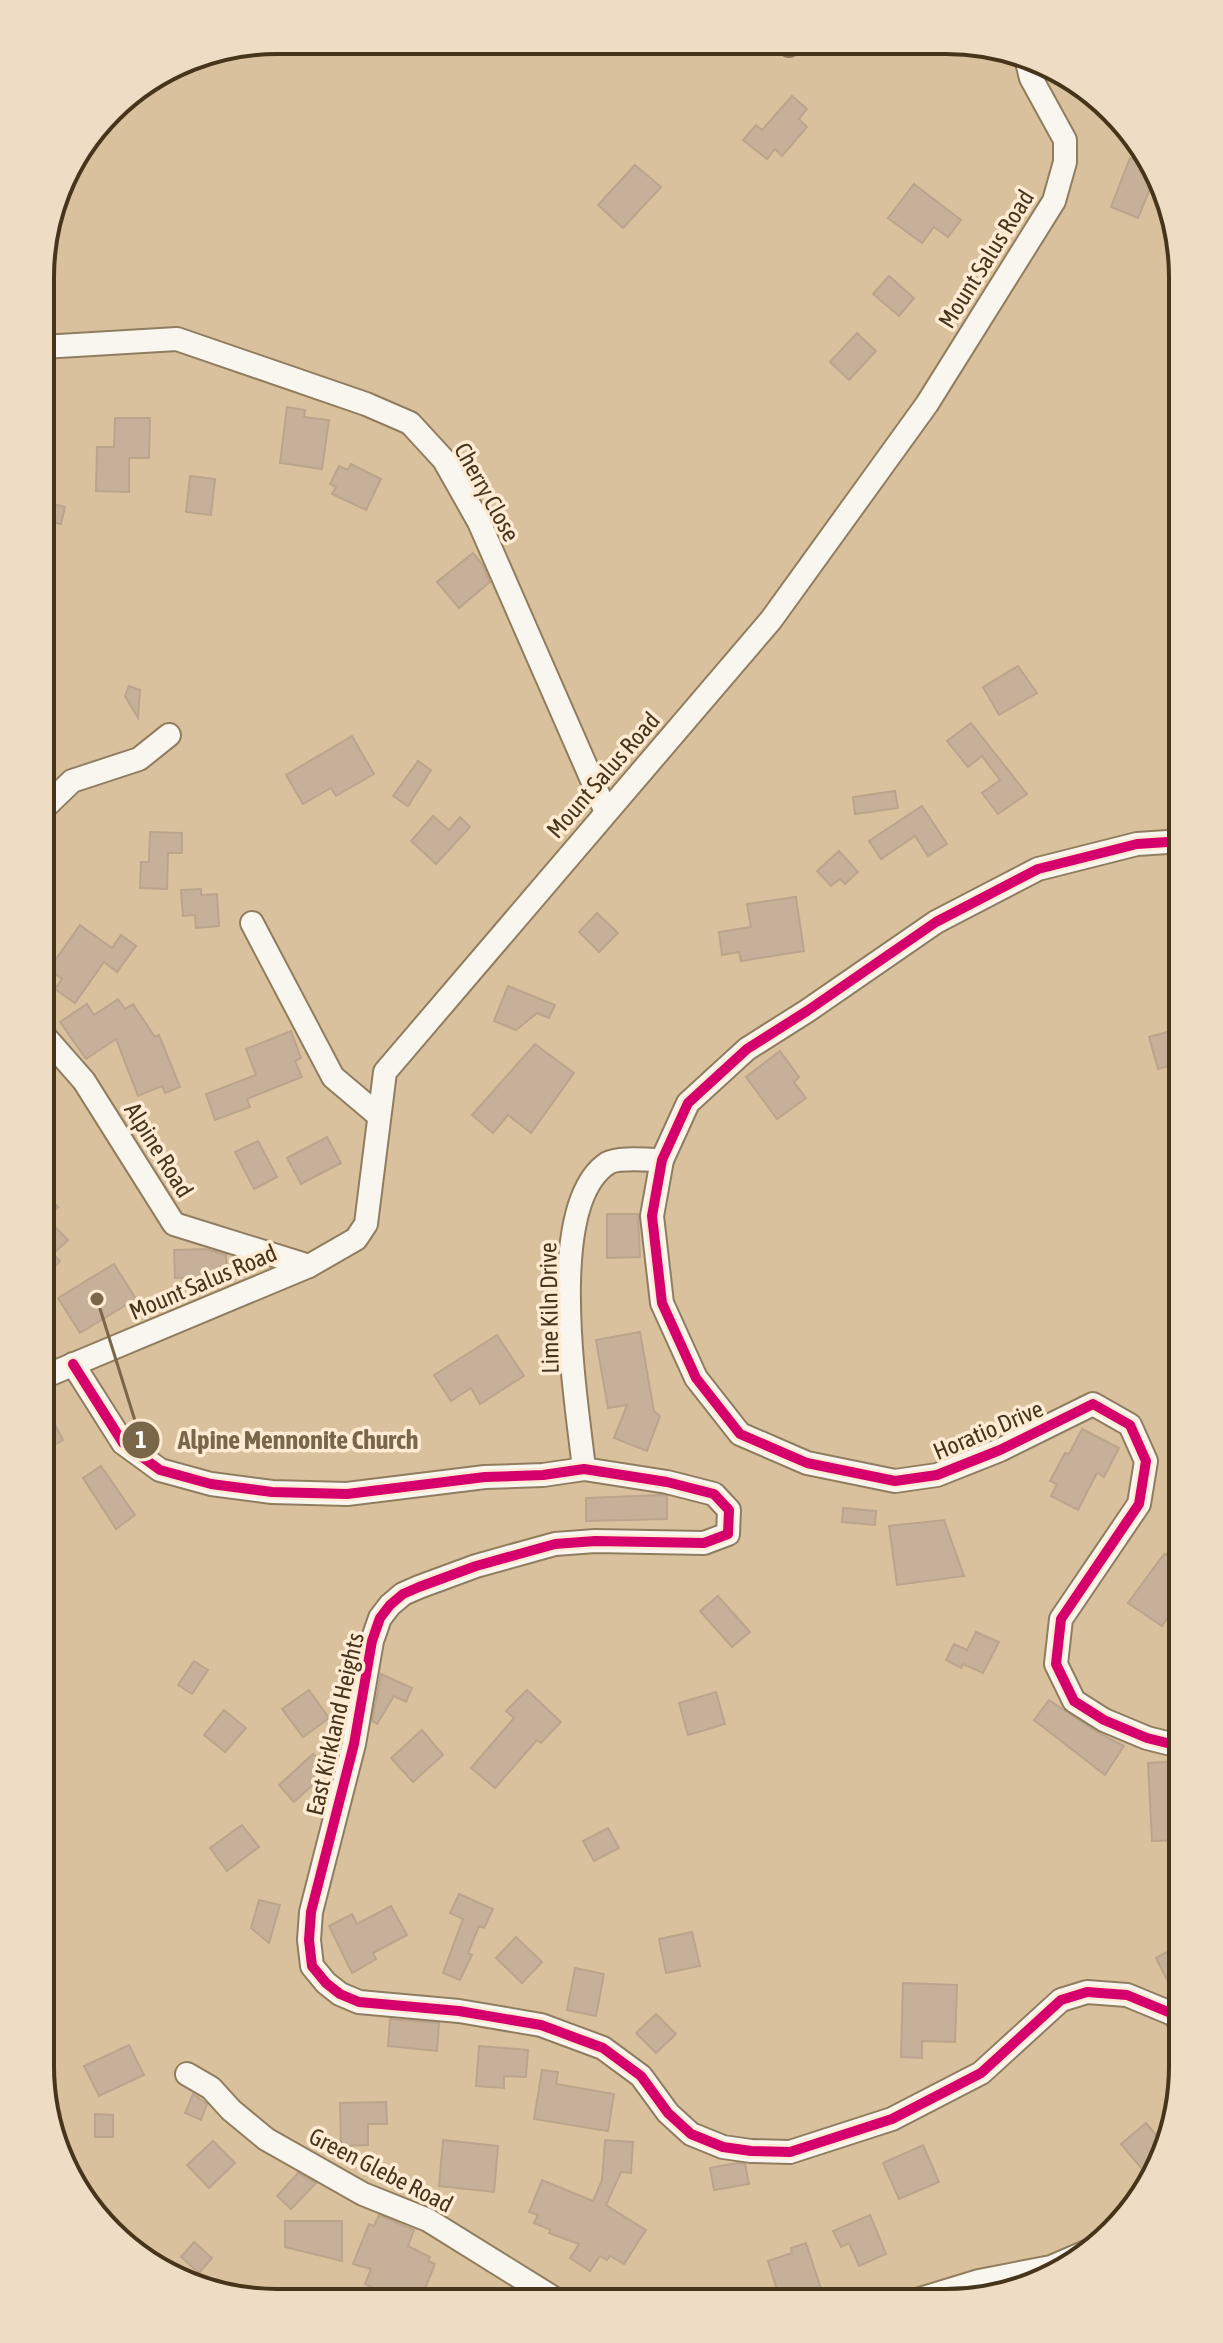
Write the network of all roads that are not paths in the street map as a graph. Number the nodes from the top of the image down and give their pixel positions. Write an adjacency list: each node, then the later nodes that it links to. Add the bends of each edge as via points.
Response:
1 (1029, 71): 5 (street, Mount Salus Road, via 1065,140 1054,201 927,404 771,620)
2 (54, 346): 5 (street, Cherry Close, via 177,339 410,423 444,460 479,522)
3 (169, 735): 4 (street, via 139,759 72,781)
4 (54, 798)
5 (606, 812): 9 (street, Mount Salus Road, via 385,1072)
6 (1169, 842): 10 (street, Horatio Drive, via 1137,844 1038,869 936,922 747,1049 688,1103)
7 (252, 923): 9 (street, via 333,1077)
8 (54, 1047): 11 (street, Alpine Road, via 84,1081 174,1224)
9 (378, 1115): 11 (street, Mount Salus Road, via 366,1224 356,1239)
10 (662, 1160): 14 (street, Lime Kiln Drive, via 611,1161 593,1175 582,1198 570,1248 570,1327); 15 (street, Horatio Drive, via 652,1216 662,1303 696,1378 740,1434 807,1463 895,1481 937,1475 1093,1404 1130,1425 1146,1461 1139,1504 1061,1619 1056,1664 1074,1701 1104,1720)
11 (309, 1266): 12 (street, Mount Salus Road)
12 (73, 1364): 13 (street, Mount Salus Road); 14 (street, East Kirkland Heights, via 123,1443 160,1470 211,1484 347,1494)
13 (54, 1372)
14 (584, 1469): 16 (street, East Kirkland Heights, via 714,1494 729,1510 728,1534 704,1543 555,1544 462,1571 403,1594 390,1605 372,1641 354,1744 311,1912 312,1966 326,1983 359,2002 541,2025 603,2048 641,2076 691,2134 751,2151 790,2152 892,2119 981,2073 1061,2000 1087,1992 1127,1995)
15 (1169, 1744)
16 (1169, 2012)
17 (187, 2074): 20 (street, Green Glebe Road, via 211,2088 266,2139 363,2194 428,2220)
18 (1035, 2270): 19 (street)
19 (955, 2288)
20 (539, 2289)

